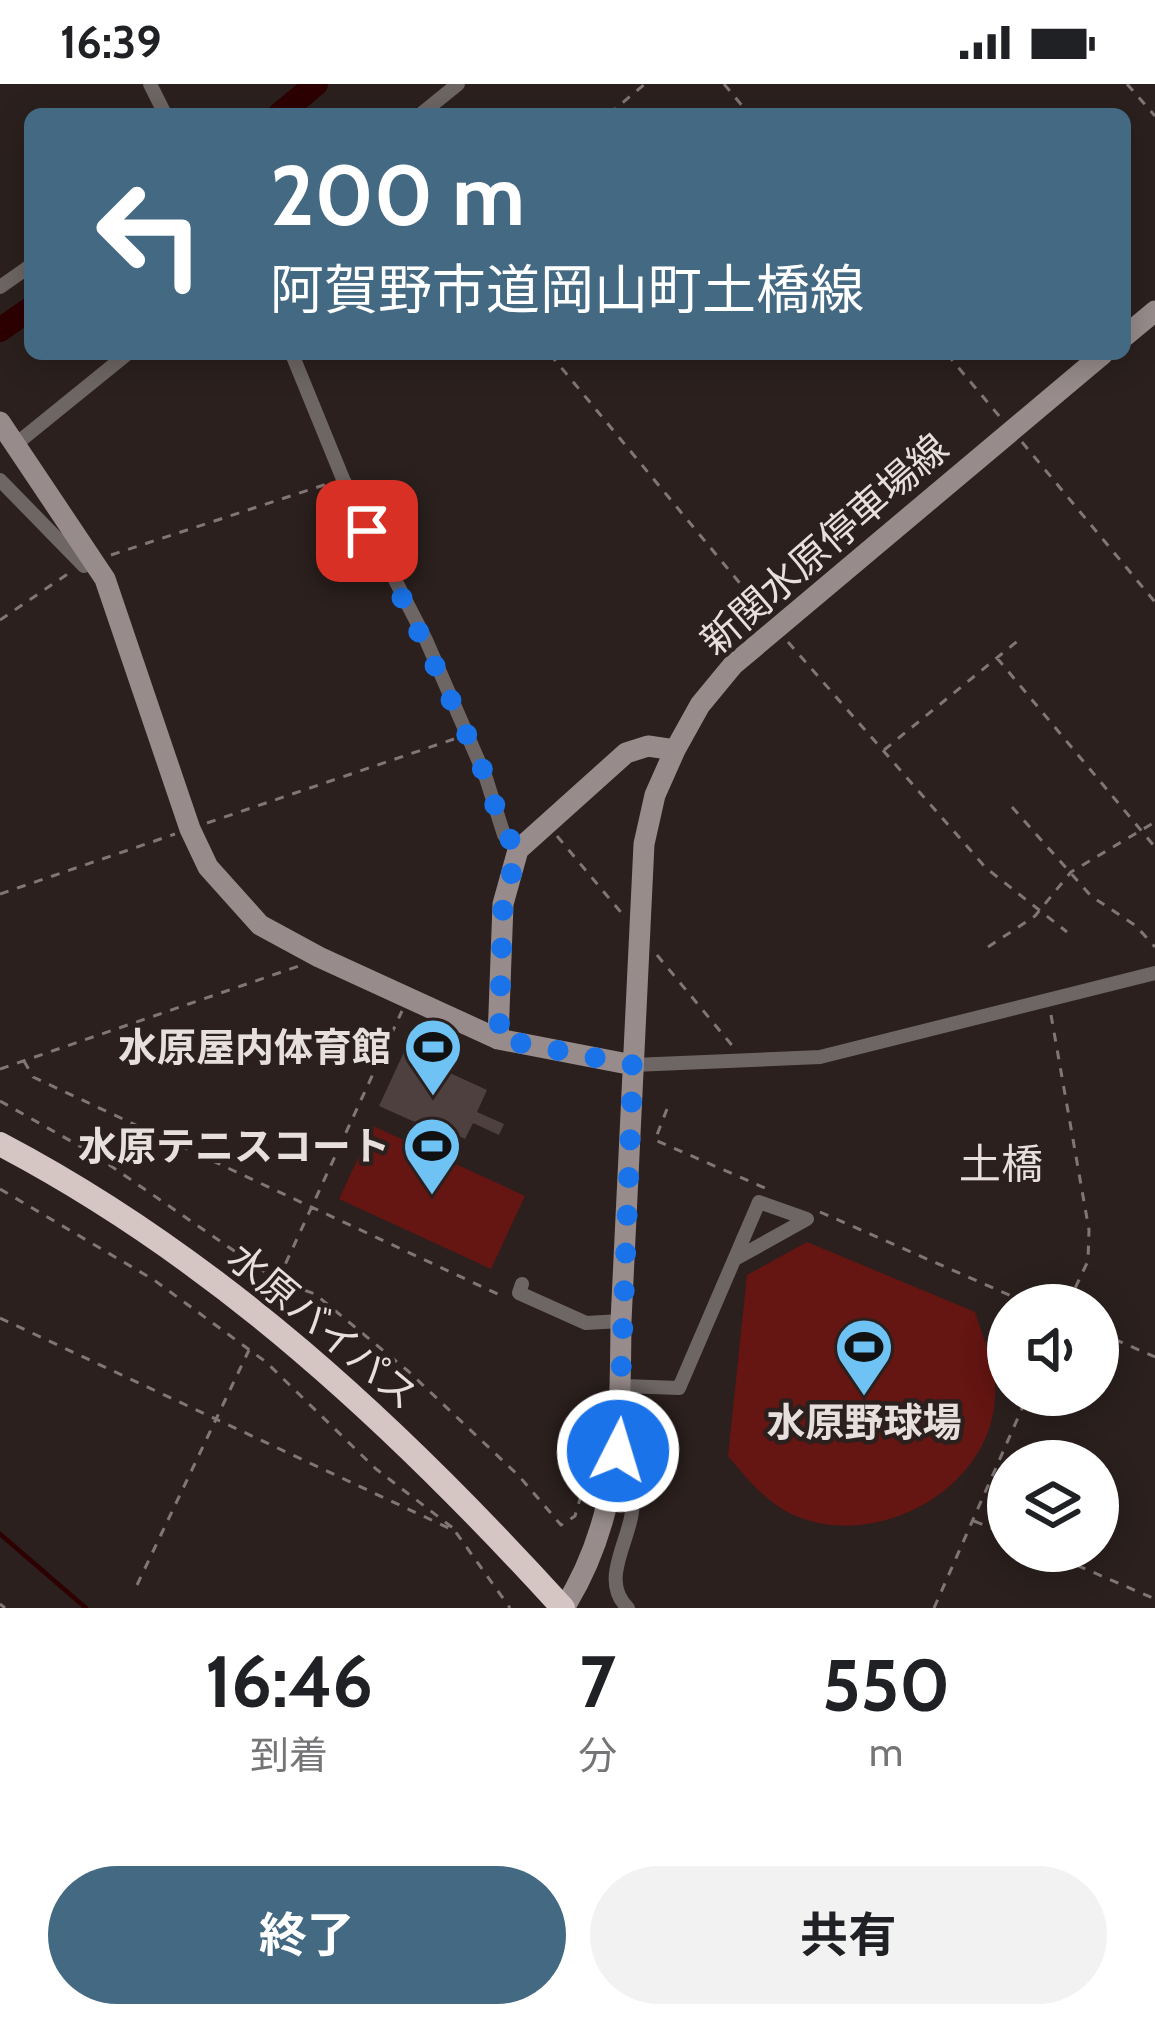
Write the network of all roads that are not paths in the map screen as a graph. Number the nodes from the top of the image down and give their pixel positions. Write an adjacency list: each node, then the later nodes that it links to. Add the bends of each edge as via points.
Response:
1 (458, 84): 2 (street)
2 (428, 108)
3 (1155, 311): 4 (main road)
4 (1131, 331)
5 (118, 360): 8 (street)
6 (294, 360): 12 (street, via 467,734 504,835)
7 (1096, 360): 11 (main road, 新関水原停車場線, via 776,628 700,705)
8 (7, 432): 10 (main road)
9 (0, 480): 10 (street)
10 (89, 563): 14 (main road, via 115,603 208,867 260,925)
11 (675, 749): 12 (main road, via 626,753); 15 (main road, 新関水原停車場線, via 644,844)
12 (518, 850): 14 (main road, via 503,904)
13 (1155, 973): 15 (street, via 820,1058)
14 (499, 1039): 15 (main road)
15 (633, 1065): 19 (main road, 新関水原停車場線)
16 (0, 1144): 22 (highway, 水原バイパス, via 137,1226 280,1331 410,1446)
17 (735, 1259): 17 (street, via 760,1202 807,1219 753,1249); 20 (street, via 679,1388)
18 (522, 1285): 19 (street, via 519,1293 586,1323)
19 (621, 1321): 20 (main road, 新関水原停車場線)
20 (624, 1386): 21 (main road, 新関水原停車場線)
21 (615, 1483): 22 (main road, 新関水原停車場線, via 597,1550); 23 (street, via 631,1490 634,1503 615,1576)
22 (564, 1608)
23 (628, 1608)

